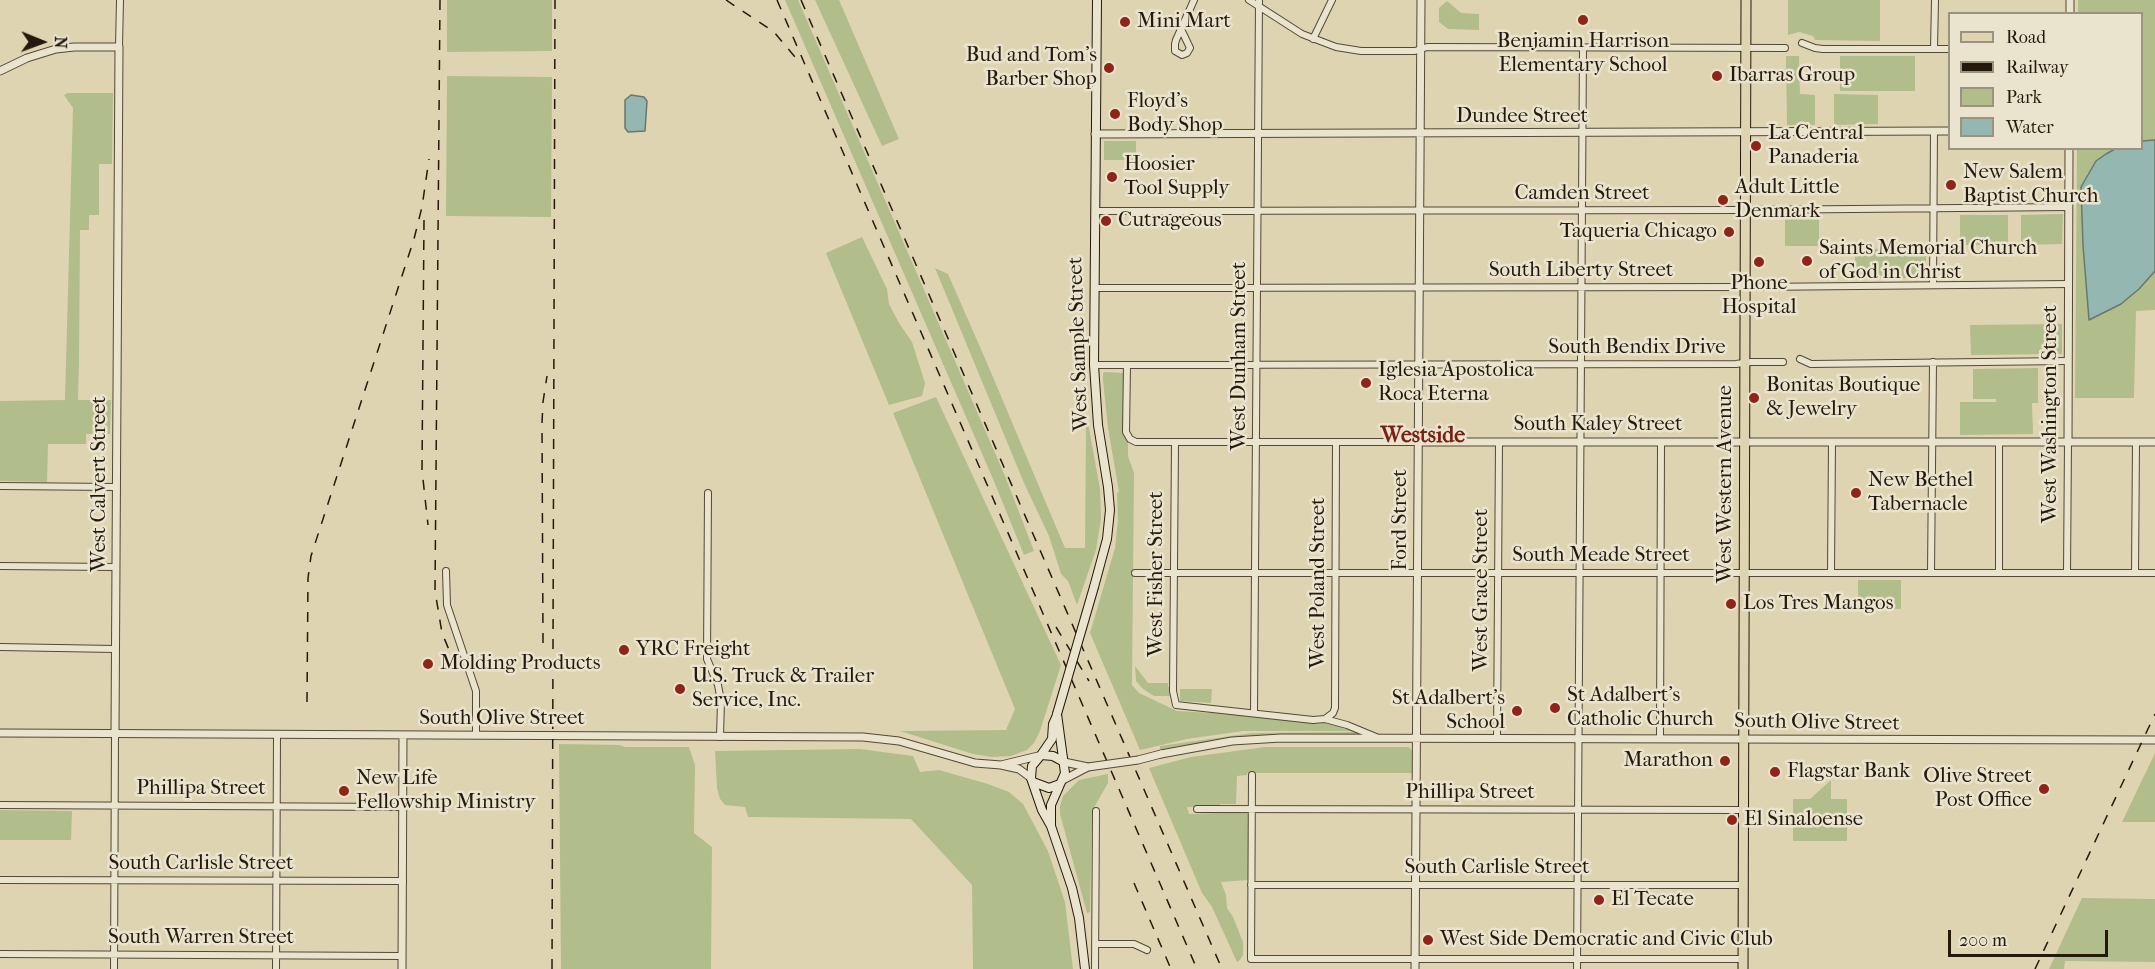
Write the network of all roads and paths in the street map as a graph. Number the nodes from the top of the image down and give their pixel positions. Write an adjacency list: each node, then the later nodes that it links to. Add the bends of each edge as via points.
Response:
1 (120, 0): 13 (street, West Calvert Street)
2 (1096, 0): 27 (main road, West Sample Street)
3 (1194, 0): 10 (street)
4 (1249, 0): 9 (street)
5 (1332, 0): 11 (street)
6 (1421, 0): 17 (street, Ford Street)
7 (1746, 0): 15 (main road, West Western Avenue)
8 (1935, 0): 18 (street)
9 (1259, 3): 11 (street); 23 (street, West Dunham Street)
10 (1181, 29)
11 (1313, 39): 17 (street, via 1361,51)
12 (1802, 43): 18 (street, via 1823,49)
13 (119, 47): 20 (street, via 56,49); 68 (street, West Calvert Street)
14 (1583, 47): 15 (street); 17 (street); 25 (street)
15 (1746, 48): 16 (street); 26 (main road, West Western Avenue)
16 (1785, 48)
17 (1420, 49): 24 (street, Ford Street)
18 (1934, 49): 19 (street)
19 (1948, 49)
20 (0, 71)
21 (1934, 131): 22 (street, Dundee Street); 26 (street, Dundee Street); 30 (street)
22 (1948, 131)
23 (1258, 133): 24 (street, Dundee Street); 27 (street, Dundee Street); 35 (street, West Dunham Street)
24 (1420, 133): 25 (street, Dundee Street); 31 (street, Ford Street)
25 (1582, 133): 26 (street, Dundee Street); 32 (street)
26 (1746, 133): 33 (main road, West Western Avenue)
27 (1095, 134): 34 (main road, West Sample Street)
28 (2069, 150): 29 (street, West Washington Street)
29 (2069, 207): 30 (street, Camden Street); 36 (street, West Washington Street)
30 (1934, 208): 33 (street, Camden Street); 37 (street)
31 (1420, 210): 32 (street, Camden Street); 35 (street, Camden Street); 39 (street, Ford Street)
32 (1582, 210): 33 (street, Camden Street); 40 (street)
33 (1745, 210): 41 (main road, West Western Avenue)
34 (1095, 211): 35 (street, Camden Street); 42 (main road, West Sample Street)
35 (1257, 211): 38 (street, West Dunham Street)
36 (2069, 284): 37 (street, South Liberty Street); 44 (street, West Washington Street)
37 (1933, 285): 41 (street, South Liberty Street)
38 (1257, 287): 39 (street, South Liberty Street); 42 (street, South Liberty Street); 51 (street, West Dunham Street)
39 (1420, 287): 40 (street, South Liberty Street); 52 (street, Ford Street)
40 (1582, 287): 41 (street, South Liberty Street); 48 (street)
41 (1745, 287): 47 (main road, West Western Avenue)
42 (1094, 288): 49 (main road, West Sample Street)
43 (1800, 359): 46 (street, via 1811,363)
44 (2068, 361): 46 (street); 64 (street, West Washington Street)
45 (1783, 362): 47 (street, South Bendix Drive)
46 (1933, 362): 62 (street)
47 (1744, 363): 48 (street, South Bendix Drive); 53 (main road, West Western Avenue)
48 (1581, 364): 52 (street, South Bendix Drive); 59 (street)
49 (1094, 365): 50 (street, South Bendix Drive); 93 (main road, West Sample Street, bridge, via 1110,510 1104,552)
50 (1127, 365): 51 (street, South Bendix Drive); 54 (street, South Kaley Street, via 1126,432 1130,439)
51 (1256, 365): 52 (street, South Bendix Drive); 55 (street, West Dunham Street)
52 (1418, 365): 57 (street, Ford Street)
53 (1744, 441): 60 (street, South Kaley Street); 61 (street, South Kaley Street); 81 (main road, West Western Avenue)
54 (1175, 442): 55 (street, South Kaley Street); 74 (street, West Fisher Street)
55 (1256, 442): 56 (street, South Kaley Street); 75 (street, West Dunham Street)
56 (1336, 442): 57 (street, South Kaley Street); 76 (street, West Poland Street)
57 (1418, 442): 58 (street, South Kaley Street); 77 (street, Ford Street)
58 (1499, 442): 59 (street, South Kaley Street); 78 (street, West Grace Street)
59 (1580, 442): 60 (street, South Kaley Street); 79 (street)
60 (1661, 442): 80 (street)
61 (1832, 442): 62 (street, South Kaley Street); 82 (street)
62 (1932, 442): 63 (street, South Kaley Street); 83 (street)
63 (1999, 442): 64 (street, South Kaley Street); 84 (street)
64 (2068, 442): 65 (street, South Kaley Street); 85 (street, West Washington Street)
65 (2136, 442): 66 (street, South Kaley Street); 86 (street)
66 (2155, 442)
67 (0, 486): 68 (street)
68 (116, 487): 71 (street, West Calvert Street)
69 (708, 493): 101 (street, via 706,659 721,701)
70 (0, 566): 71 (street)
71 (116, 567): 89 (street, West Calvert Street)
72 (446, 571): 100 (street, via 447,605 476,691)
73 (1135, 573): 74 (street, South Meade Street)
74 (1174, 573): 75 (street, South Meade Street); 90 (street, West Fisher Street)
75 (1255, 573): 76 (street, South Meade Street); 92 (street, West Dunham Street)
76 (1336, 573): 77 (street, South Meade Street); 91 (street, West Poland Street)
77 (1417, 573): 78 (street, South Meade Street); 103 (street, Ford Street)
78 (1498, 573): 79 (street, South Meade Street); 104 (street, West Grace Street)
79 (1579, 573): 80 (street, South Meade Street); 105 (street)
80 (1661, 573): 81 (street, South Meade Street); 106 (street)
81 (1743, 573): 82 (street, South Meade Street); 107 (main road, West Western Avenue)
82 (1831, 573): 83 (street, South Meade Street)
83 (1931, 573): 84 (street, South Meade Street)
84 (1999, 573): 85 (street, South Meade Street)
85 (2067, 573): 86 (street, South Meade Street)
86 (2135, 573): 87 (street, South Meade Street)
87 (2155, 573)
88 (0, 647): 89 (street)
89 (115, 649): 97 (street, West Calvert Street)
90 (1176, 705): 92 (street, South Olive Street)
91 (1335, 708): 94 (street); 95 (street)
92 (1254, 712): 94 (street, South Olive Street)
93 (1057, 714): 109 (main road, West Sample Street, via 1052,739); 110 (main road, West Sample Street)
94 (1325, 719): 95 (street, South Olive Street)
95 (1342, 723): 102 (street, South Olive Street)
96 (0, 733): 97 (street, South Olive Street)
97 (115, 733): 98 (street, South Olive Street); 117 (street, West Calvert Street)
98 (277, 734): 99 (street, South Olive Street); 118 (street)
99 (404, 735): 100 (street, South Olive Street); 119 (street)
100 (476, 735): 101 (street, South Olive Street)
101 (720, 737): 111 (street, South Olive Street, via 877,738 975,763)
102 (1380, 738): 103 (street, South Olive Street); 112 (street, South Olive Street, bridge, via 1252,739)
103 (1416, 739): 104 (street, South Olive Street); 122 (street, Ford Street)
104 (1497, 739): 105 (street, South Olive Street)
105 (1579, 739): 106 (street, South Olive Street); 123 (street)
106 (1660, 739): 107 (street, South Olive Street)
107 (1743, 739): 108 (street, South Olive Street); 124 (main road, West Western Avenue)
108 (2153, 740)
109 (1039, 755): 110 (main road); 111 (street, South Olive Street); 114 (main road, via 1032,766)
110 (1064, 762): 112 (street, South Olive Street); 115 (main road)
111 (1001, 765): 114 (street, South Olive Street, via 1018,769)
112 (1088, 767): 115 (street, South Olive Street)
113 (1252, 775): 121 (street)
114 (1032, 780): 115 (main road, via 1049,788); 126 (main road)
115 (1062, 782): 126 (main road, via 1051,805)
116 (0, 805): 117 (street, Phillipa Street)
117 (114, 806): 118 (street, Phillipa Street); 128 (street, West Calvert Street)
118 (277, 806): 119 (street, Phillipa Street); 129 (street)
119 (403, 807): 130 (street)
120 (1197, 809): 121 (street, Phillipa Street)
121 (1252, 809): 122 (street, Phillipa Street); 131 (street)
122 (1416, 810): 123 (street, Phillipa Street); 132 (street, Ford Street)
123 (1578, 810): 124 (street, Phillipa Street); 133 (street)
124 (1743, 810): 134 (main road, West Western Avenue)
125 (1096, 811): 135 (street)
126 (1052, 826): 147 (main road, via 1077,906)
127 (0, 879): 128 (street, South Carlisle Street)
128 (114, 880): 129 (street, South Carlisle Street); 138 (street, West Calvert Street)
129 (277, 880): 130 (street, South Carlisle Street); 139 (street)
130 (403, 881): 140 (street)
131 (1251, 885): 132 (street, South Carlisle Street); 141 (street, via 1251,959)
132 (1416, 885): 133 (street, South Carlisle Street); 141 (street, Ford Street)
133 (1577, 885): 134 (street, South Carlisle Street); 142 (street)
134 (1743, 885): 143 (main road, West Western Avenue)
135 (1095, 944): 136 (street, via 1134,944); 148 (street)
136 (1147, 950)
137 (0, 954): 138 (street, South Warren Street)
138 (114, 955): 139 (street, South Warren Street); 144 (street, West Calvert Street)
139 (276, 955): 140 (street, South Warren Street); 145 (street)
140 (402, 956): 146 (street)
141 (1415, 959): 142 (street); 149 (street, Ford Street)
142 (1577, 959): 143 (street); 150 (street)
143 (1743, 964)
144 (114, 969)
145 (276, 969)
146 (402, 969)
147 (1085, 969)
148 (1095, 969)
149 (1415, 969)
150 (1577, 969)

